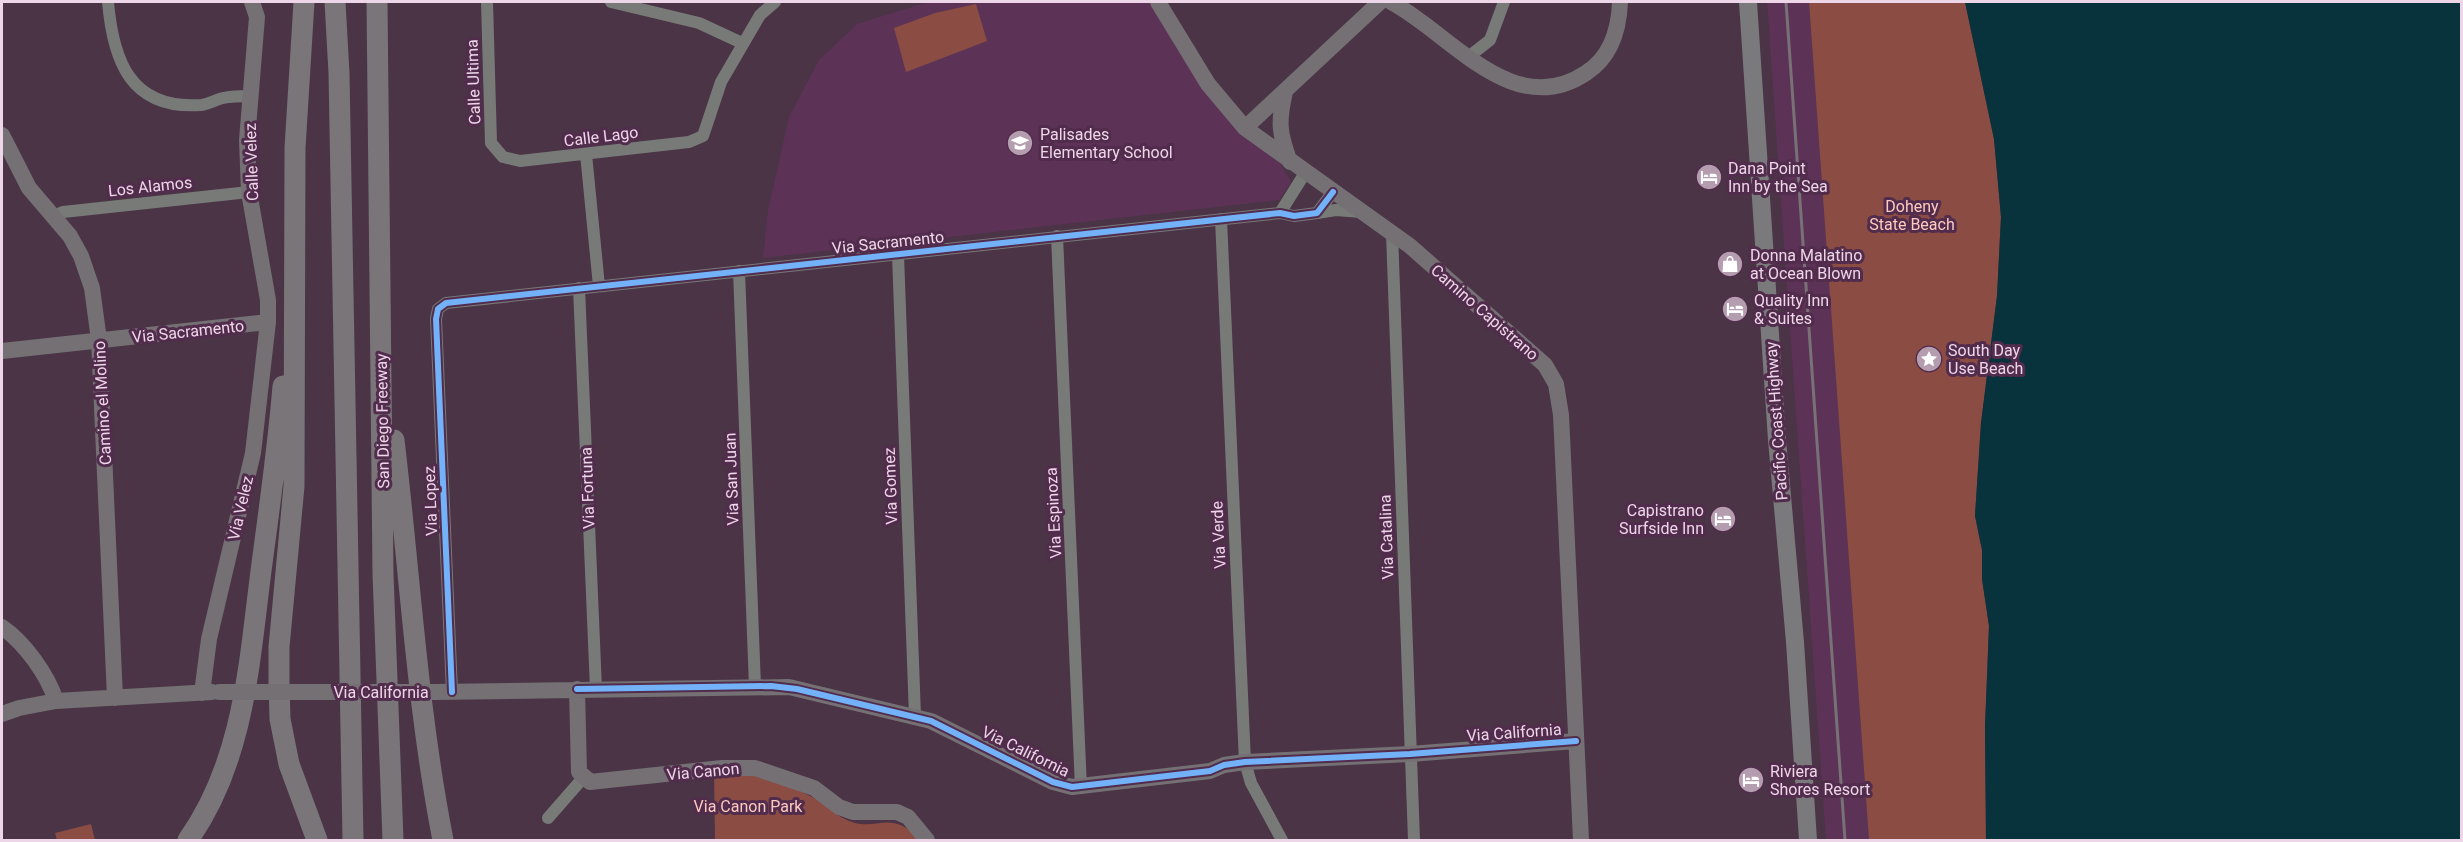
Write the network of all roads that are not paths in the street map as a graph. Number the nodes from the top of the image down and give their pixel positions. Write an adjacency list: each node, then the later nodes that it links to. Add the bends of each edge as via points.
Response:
1 (108, 2): 18 (street, via 116,53 134,83 149,94 186,105)
2 (252, 2): 18 (street, Calle Velez, via 257,17)
3 (304, 2): 40 (highway, via 295,148)
4 (335, 2): 64 (highway)
5 (377, 2): 43 (highway, San Diego Freeway)
6 (487, 2): 24 (street, Calle Ultima, via 491,143)
7 (611, 2): 15 (street, via 699,23)
8 (776, 2): 15 (street, via 760,15)
9 (1158, 2): 19 (street, Camino Capistrano)
10 (1380, 2): 17 (street)
11 (1391, 2): 16 (street)
12 (1504, 2): 16 (street, via 1490,40)
13 (1620, 2): 16 (street, via 1615,37 1604,57 1590,71 1558,87 1529,88)
14 (1748, 2): 71 (main road, Pacific Coast Highway)
15 (742, 43): 23 (street, Calle Lago, via 721,82 703,136 689,142)
16 (1467, 58)
17 (1285, 92): 20 (street); 25 (street, via 1280,138)
18 (251, 96): 27 (street, Calle Velez, via 247,140)
19 (1224, 104): 20 (street, via 1244,110); 21 (street, Camino Capistrano)
20 (1266, 109): 21 (street)
21 (1245, 128): 25 (street, Camino Capistrano)
22 (2, 135): 32 (street, Camino el Molino, via 29,188)
23 (586, 154): 24 (street, Calle Lago, via 520,161); 38 (street)
24 (503, 157)
25 (1290, 163): 26 (street, Camino Capistrano)
26 (1305, 173): 28 (street, Camino Capistrano); 30 (street)
27 (249, 192): 32 (street, Los Alamos); 42 (street, Calle Velez, via 268,300)
28 (1333, 192): 29 (street, Camino Capistrano); 31 (street)
29 (1361, 212): 31 (street, Via Sacramento); 34 (street, Camino Capistrano)
30 (1280, 213): 31 (street, Via Sacramento); 33 (street, Via Sacramento)
31 (1317, 213)
32 (54, 216): 44 (street, Camino el Molino, via 70,236 88,274)
33 (1221, 219): 35 (street, Via Sacramento); 58 (street, Via Verde)
34 (1392, 233): 56 (street, Camino Capistrano, via 1545,364 1556,384 1561,415); 57 (street, Via Catalina)
35 (1057, 236): 36 (street, Via Sacramento); 60 (street, Via Espinoza)
36 (898, 255): 37 (street, Via Sacramento); 55 (street, Via Gomez)
37 (739, 272): 38 (street, Via Sacramento); 47 (street, Via San Juan)
38 (599, 286): 39 (street, Via Sacramento)
39 (579, 288): 41 (street, Via Sacramento, via 446,303); 49 (street, Via Fortuna)
40 (296, 305): 62 (highway, via 287,342 248,682 233,748 204,818); 63 (highway, via 294,486 279,647 279,695 289,764)
41 (438, 309): 51 (street, Via Lopez)
42 (268, 322): 44 (street, Via Sacramento); 50 (street, Via Velez, via 253,453 209,639)
43 (381, 330): 65 (highway, San Diego Freeway, via 383,574); 66 (highway, via 407,547 414,650)
44 (99, 340): 45 (street, Via Sacramento); 52 (street, Camino el Molino)
45 (2, 351)
46 (2, 627): 53 (street, via 52,687)
47 (755, 686): 49 (street, Via California); 55 (street, Via California, via 789,687)
48 (576, 689): 49 (street, Via California); 51 (street, Via California); 59 (street, via 579,772)
49 (596, 689)
50 (210, 692): 51 (street, Via California, bridge); 52 (street, Via California)
51 (444, 692)
52 (115, 698): 53 (street, Via California)
53 (56, 701): 54 (street, Via California)
54 (2, 714)
55 (915, 716): 60 (street, Via California, via 947,727 1053,782)
56 (1576, 741): 57 (street, Via California); 70 (street, Camino Capistrano)
57 (1410, 754): 58 (street, Via California, via 1282,760 1269,772); 69 (street, Via Catalina)
58 (1247, 768): 60 (street, Via California, via 1225,775 1210,771); 68 (street, Via Verde)
59 (584, 778): 61 (street); 67 (street, Via Canon, via 600,782 755,768 814,788 839,807 853,812 897,812 908,817)
60 (1081, 788)
61 (548, 818)
62 (188, 840)
63 (317, 840)
64 (353, 840)
65 (393, 840)
66 (442, 840)
67 (927, 840)
68 (1282, 840)
69 (1414, 840)
70 (1581, 840)
71 (1808, 840)

